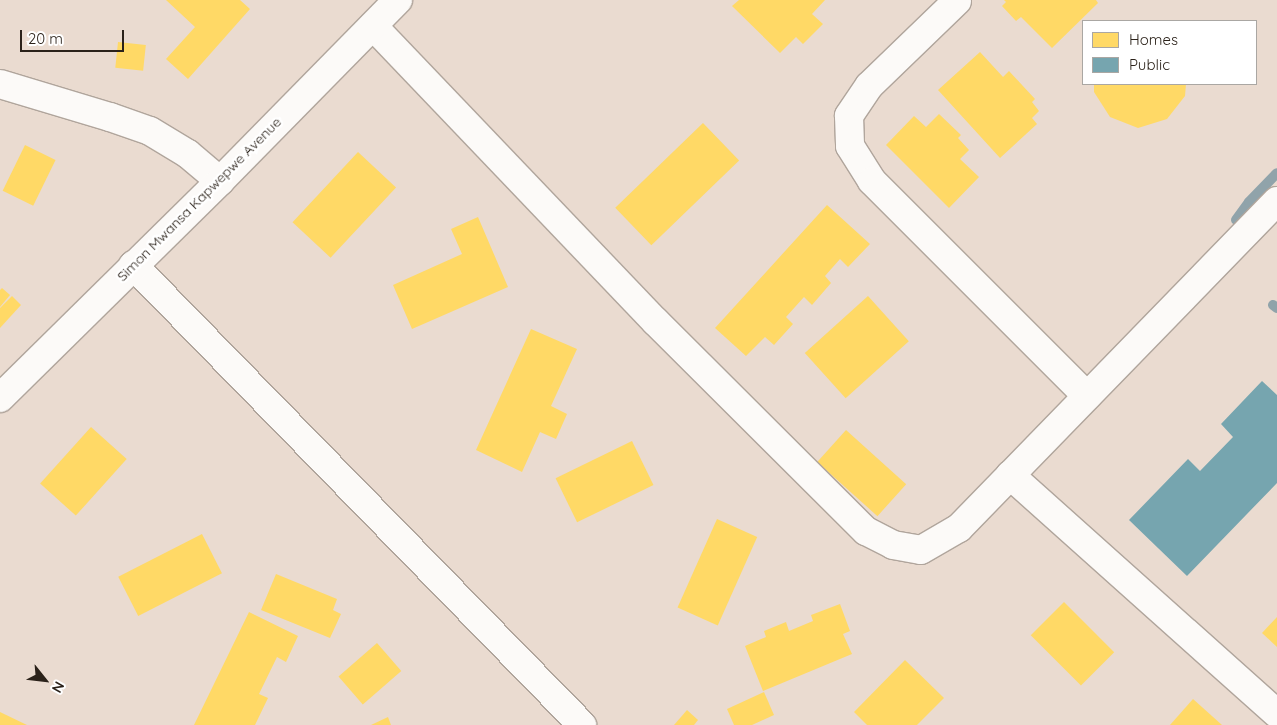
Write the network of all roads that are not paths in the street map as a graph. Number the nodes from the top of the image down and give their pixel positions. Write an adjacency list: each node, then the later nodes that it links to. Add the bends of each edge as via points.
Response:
1 (398, 0): 3 (street, Simon Mwansa Kapwepwe Avenue)
2 (957, 1): 8 (street, via 869,86 849,116 850,146 872,181)
3 (372, 26): 5 (street, Simon Mwansa Kapwepwe Avenue); 10 (street, via 655,321 866,531 893,545 921,550 959,528)
4 (0, 84): 5 (street, via 110,116 150,132 188,154)
5 (220, 181): 7 (street, Simon Mwansa Kapwepwe Avenue)
6 (1277, 201): 8 (street)
7 (132, 264): 9 (street, Simon Mwansa Kapwepwe Avenue); 12 (street)
8 (1087, 396): 10 (street)
9 (0, 398)
10 (1010, 475): 11 (street)
11 (1277, 714)
12 (582, 725)

